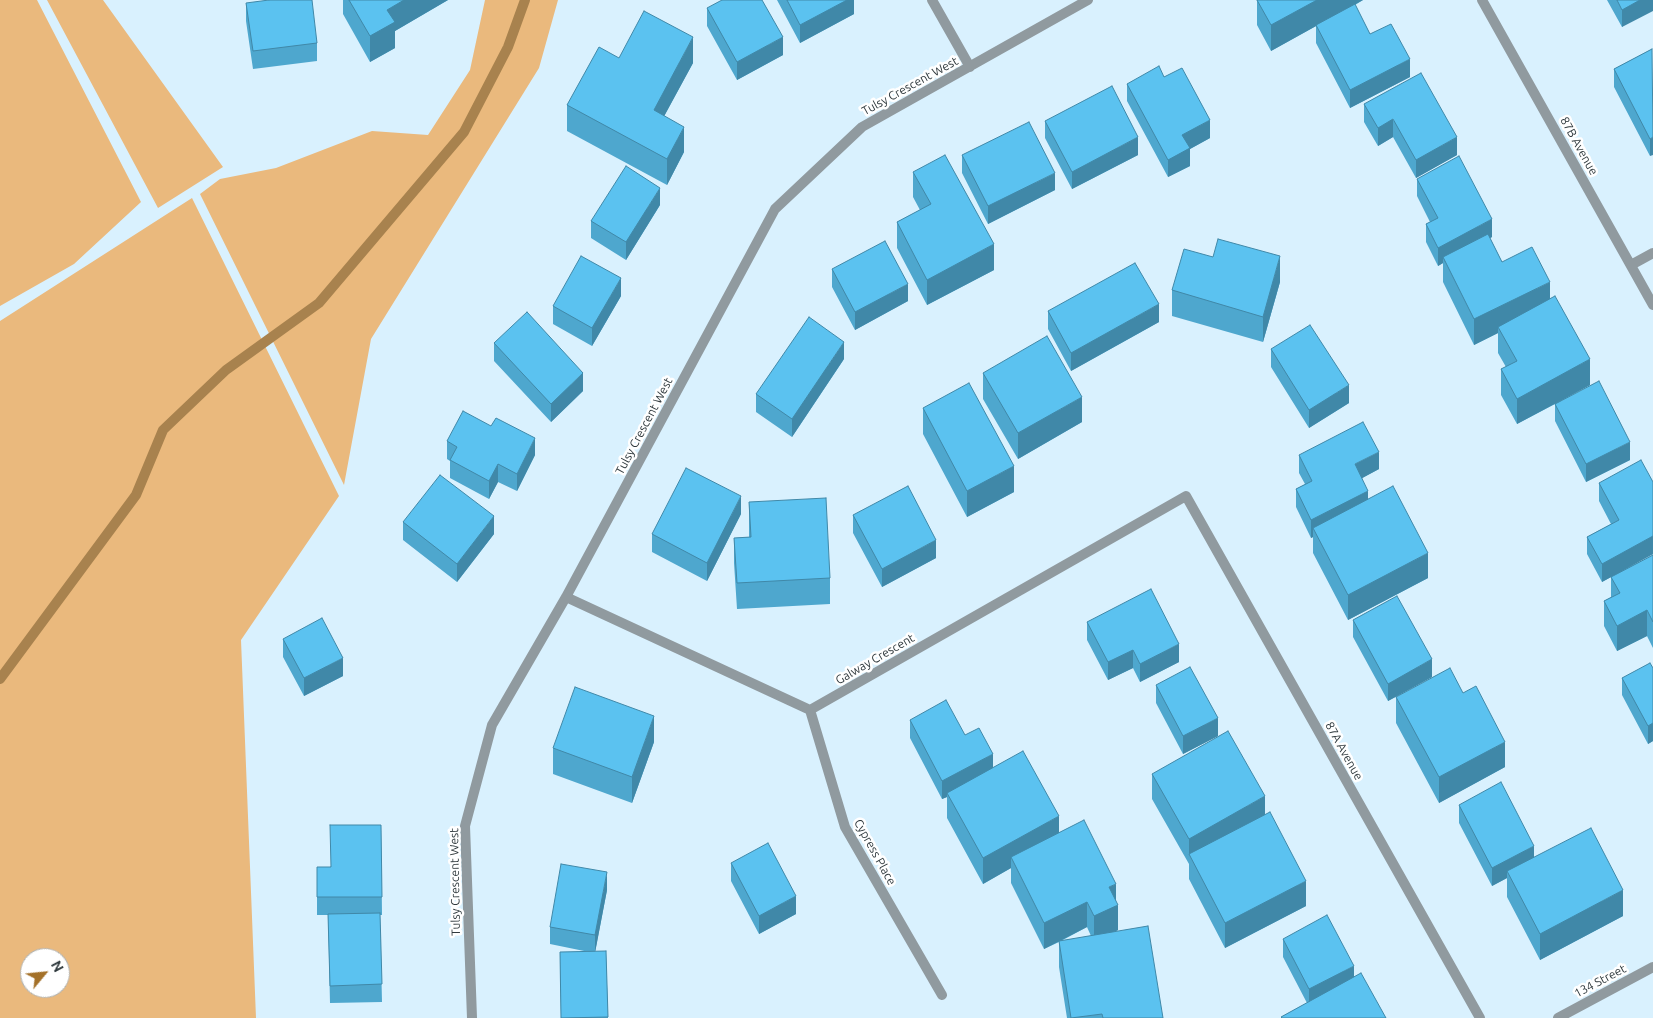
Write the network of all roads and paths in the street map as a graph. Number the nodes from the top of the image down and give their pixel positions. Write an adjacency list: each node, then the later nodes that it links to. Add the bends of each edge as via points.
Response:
1 (932, 0): 4 (street)
2 (1088, 0): 4 (street, Tulsy Crescent West)
3 (1482, 0): 6 (street, 87B Avenue)
4 (970, 67): 9 (street, Tulsy Crescent West, via 862,127 775,209)
5 (1653, 253): 6 (street)
6 (1631, 265): 7 (street, 87B Avenue)
7 (1653, 305)
8 (1186, 496): 10 (street, Galway Crescent); 14 (street, 87A Avenue)
9 (566, 597): 10 (street); 13 (street, Tulsy Crescent West, via 492,724 465,826)
10 (810, 710): 12 (street, Cypress Place, via 845,827)
11 (1653, 967): 15 (street, 134 Street)
12 (942, 995)
13 (472, 1018)
14 (1480, 1018)
15 (1558, 1018)

